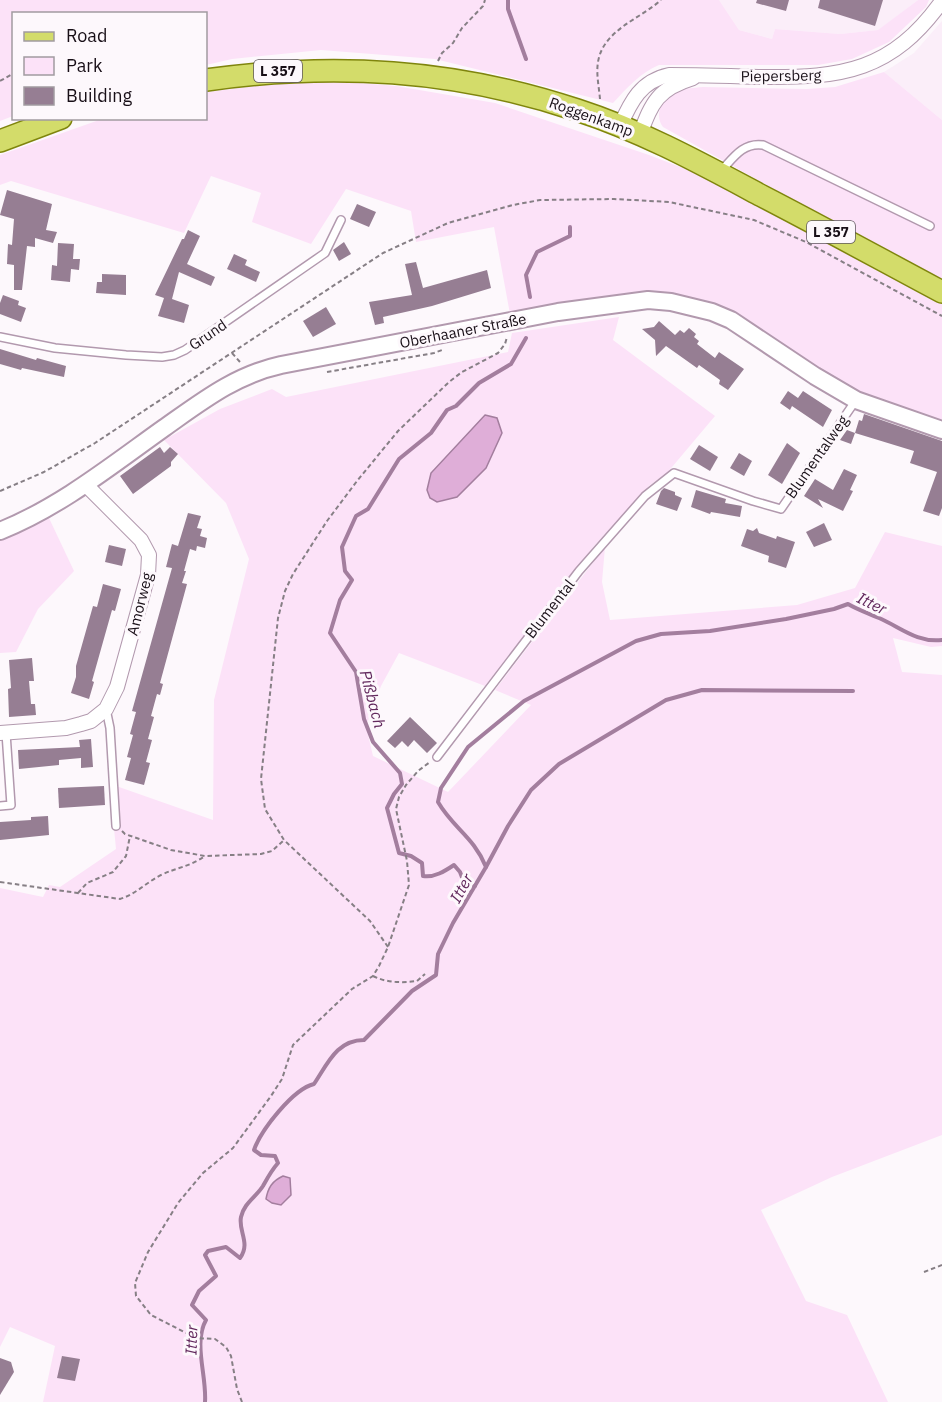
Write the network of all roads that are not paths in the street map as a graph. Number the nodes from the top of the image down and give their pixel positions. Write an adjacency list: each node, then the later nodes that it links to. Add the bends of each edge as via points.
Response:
1 (942, 1): 2 (street, Piepersberg, via 913,36 895,50 843,73 804,77)
2 (701, 75): 5 (street, Piepersberg, via 662,93); 5 (street, Piepersberg, via 669,75 650,81 632,103)
3 (207, 80): 5 (main road, Roggenkamp / L 357, via 318,69 412,73 538,98)
4 (57, 120): 6 (main road)
5 (630, 130): 7 (main road, Roggenkamp / L 357)
6 (0, 141)
7 (720, 173): 9 (lane, via 742,149 763,145); 10 (main road, Roggenkamp / L 357)
8 (341, 220): 11 (lane, Grund, via 325,253 174,355 55,348)
9 (930, 226)
10 (942, 292)
11 (0, 337)
12 (856, 400): 13 (street, Oberhaaner Straße); 14 (lane, Blumentalweg, via 781,509); 15 (street, Oberhaaner Straße, via 731,320 693,306 648,300 558,312 250,374 214,393)
13 (942, 430)
14 (674, 473): 19 (lane, Blumental, via 645,496 586,562)
15 (85, 484): 16 (street, Oberhaaner Straße); 17 (street, Amorweg, via 141,540 149,555 148,575 129,645)
16 (0, 531)
17 (106, 709): 18 (street, via 81,724); 21 (lane)
18 (3, 733): 20 (lane, via 11,805)
19 (437, 756)
20 (0, 806)
21 (116, 825)

